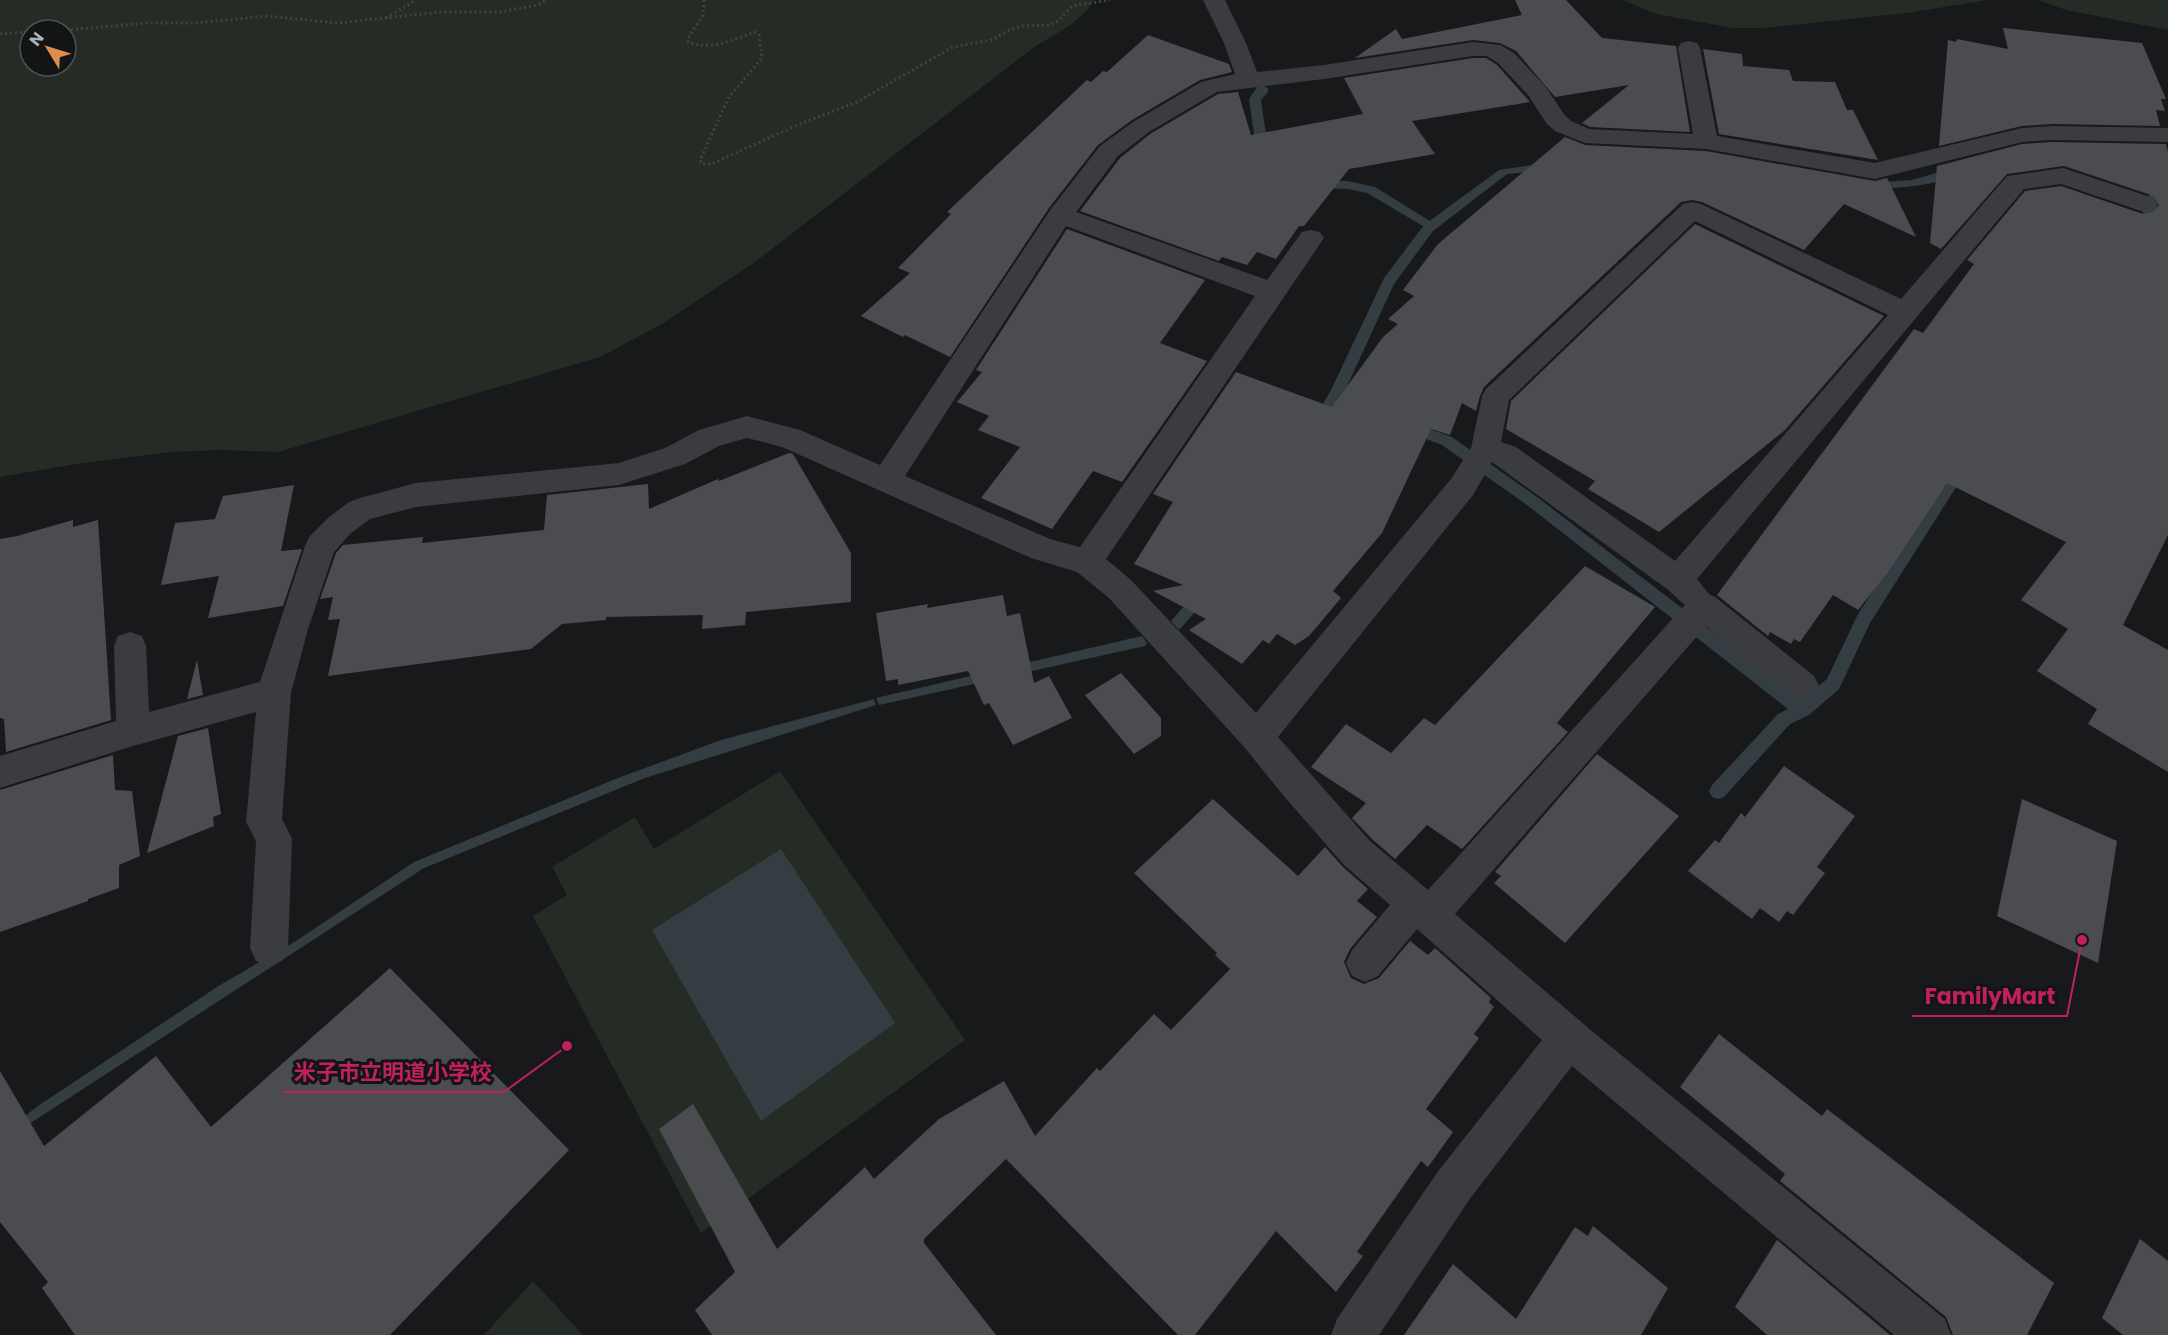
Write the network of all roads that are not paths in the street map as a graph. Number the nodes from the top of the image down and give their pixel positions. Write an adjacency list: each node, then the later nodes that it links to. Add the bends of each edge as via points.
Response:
1 (1214, 0): 3 (street)
2 (1689, 48): 5 (street)
3 (1248, 80): 5 (street, via 1492,50 1506,58 1537,91 1555,118 1575,133); 7 (street, via 1209,87 1141,127 1109,151)
4 (2168, 135): 5 (street, via 2022,135 1875,171)
5 (1706, 142)
6 (2144, 204): 10 (street, via 2063,176 2016,182)
7 (1060, 215): 9 (street); 12 (street)
8 (1311, 238): 9 (street)
9 (1272, 292): 13 (street)
10 (1905, 312): 11 (street, via 1692,210 1496,396); 14 (street)
11 (1485, 449): 14 (street, via 1506,455); 20 (street, via 1462,487)
12 (886, 480): 13 (street, via 1042,549); 18 (street, via 790,438 747,427 620,474 416,495 360,510 320,546)
13 (1087, 562): 20 (street, via 1120,589)
14 (1678, 580): 15 (street)
15 (1704, 606): 17 (street); 22 (street, via 1583,745)
16 (130, 646): 19 (street)
17 (1802, 686)
18 (274, 693): 19 (street); 23 (street, via 264,822 274,839)
19 (133, 731): 21 (street)
20 (1257, 736): 22 (street, via 1357,853)
21 (0, 772)
22 (1423, 909): 24 (street); 25 (street)
23 (269, 948)
24 (1365, 963)
25 (1569, 1038): 26 (street, via 1454,1185); 27 (street)
26 (1353, 1335)
27 (1929, 1335)

